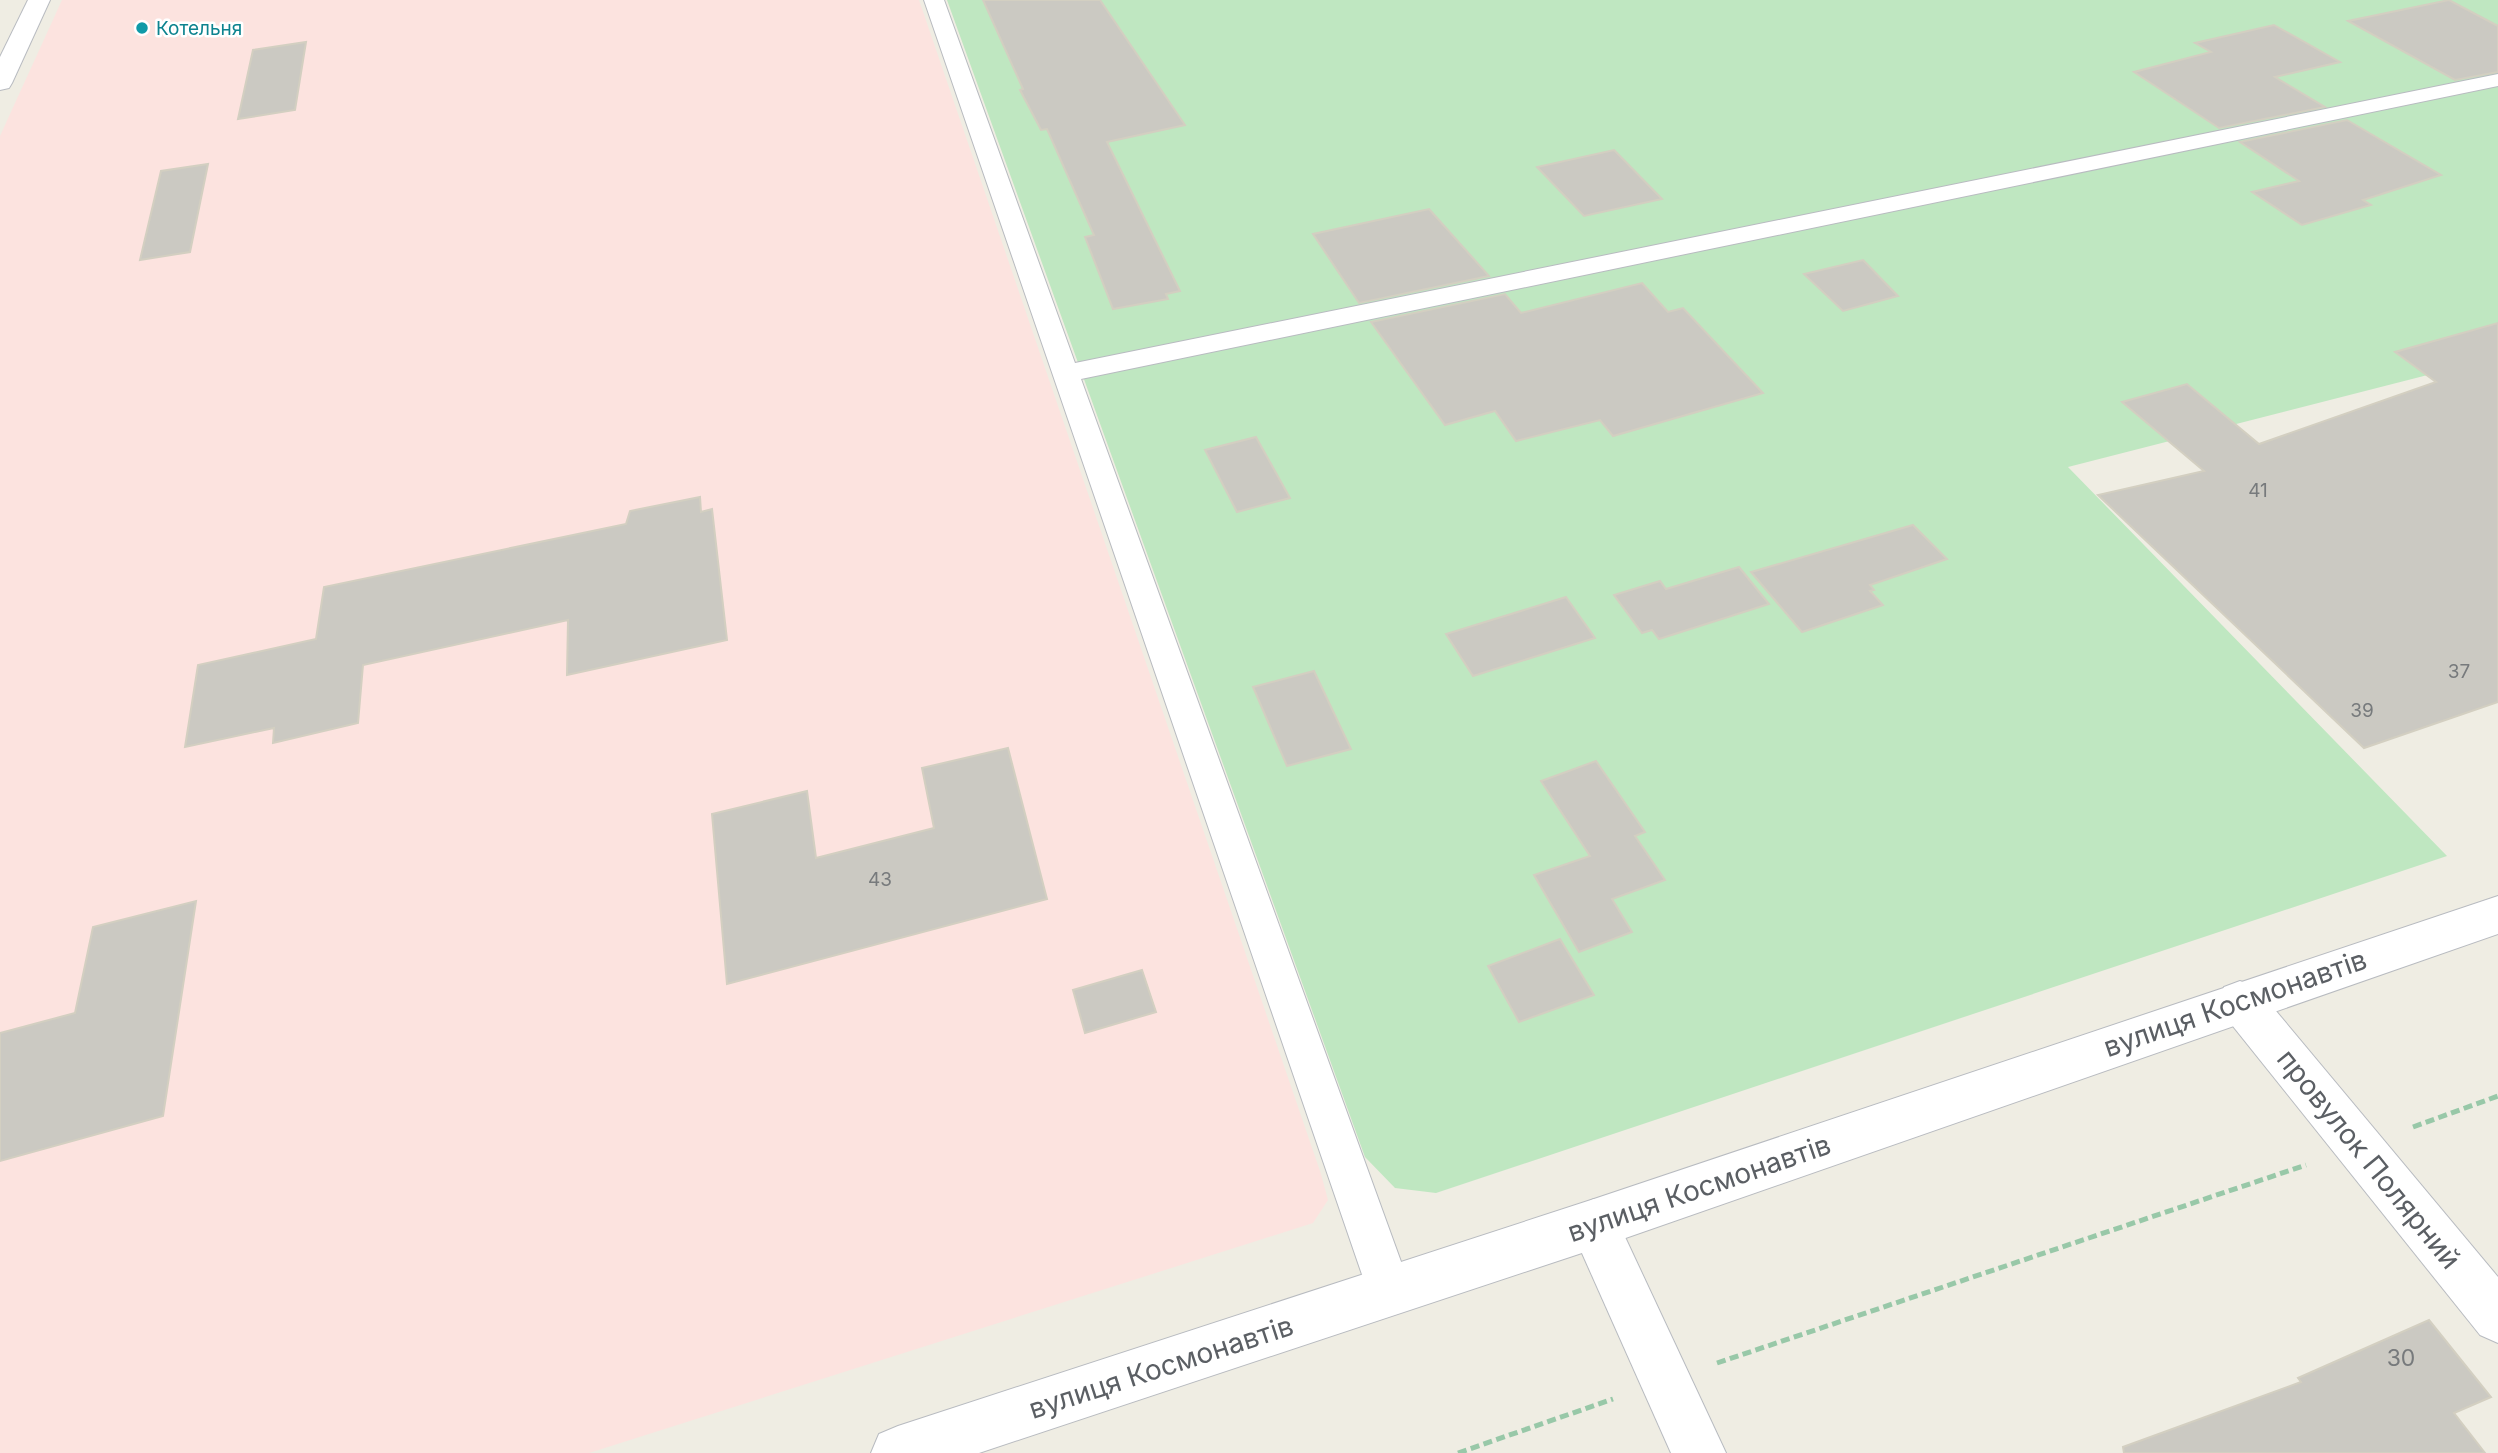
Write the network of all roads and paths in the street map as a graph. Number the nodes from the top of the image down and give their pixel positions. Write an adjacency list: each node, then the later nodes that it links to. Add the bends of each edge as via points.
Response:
1 (39, 0): 4 (street)
2 (934, 0): 5 (lane)
3 (2498, 80): 5 (lane)
4 (0, 83)
5 (1065, 374): 11 (lane)
6 (2498, 915): 7 (street, вулиця Космонавтів)
7 (2240, 1001): 9 (street, провулок Полярний); 10 (street, вулиця Космонавтів)
8 (2498, 1096): 9 (path)
9 (2359, 1147): 12 (street, провулок Полярний); 13 (path)
10 (1594, 1224): 11 (street, вулиця Космонавтів); 13 (street)
11 (1390, 1292): 14 (street, вулиця Космонавтів)
12 (2498, 1317)
13 (1666, 1380): 15 (path); 16 (street)
14 (898, 1453)
15 (1458, 1453)
16 (1699, 1453)

